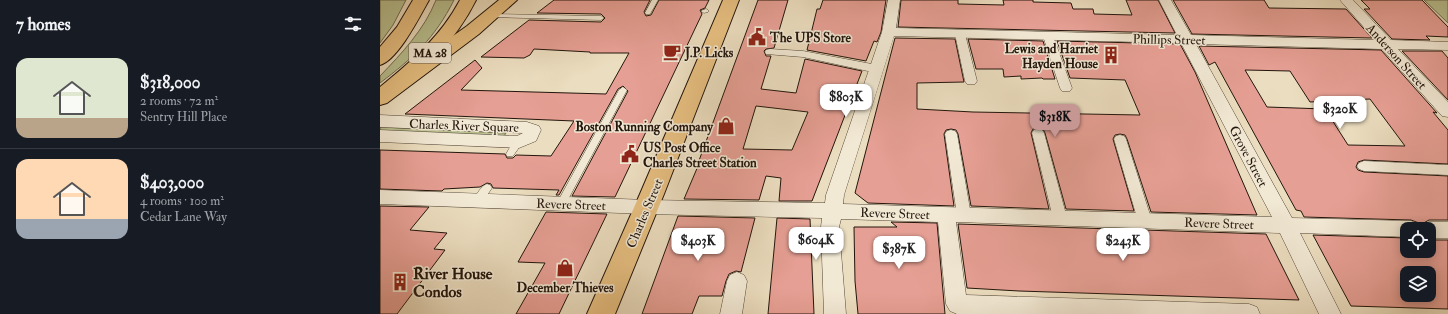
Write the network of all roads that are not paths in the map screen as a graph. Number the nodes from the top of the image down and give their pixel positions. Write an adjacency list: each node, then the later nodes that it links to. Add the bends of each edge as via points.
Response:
1 (421, 0): 19 (main road, MA 28, via 405,29)
2 (468, 0): 24 (main road, MA 28, via 440,43)
3 (509, 0): 10 (main road)
4 (655, 0): 9 (lane)
5 (731, 0): 35 (main road, Charles Street)
6 (894, 0): 12 (street)
7 (1165, 0): 15 (street, Grove Street)
8 (1346, 0): 16 (street, Anderson Street)
9 (651, 11)
10 (490, 16): 11 (lane); 24 (main road)
11 (601, 18)
12 (889, 32): 13 (street, Phillips Street); 20 (street)
13 (960, 34): 14 (street, Phillips Street); 21 (street)
14 (1048, 36): 15 (street, Phillips Street); 22 (street)
15 (1186, 40): 16 (street, Phillips Street); 40 (street, Grove Street)
16 (1386, 45): 17 (street, Phillips Street); 25 (street, Anderson Street)
17 (1448, 46)
18 (770, 52): 20 (street, via 804,54)
19 (380, 59)
20 (877, 69): 36 (street)
21 (971, 81)
22 (1066, 88)
23 (623, 90): 34 (lane)
24 (380, 98)
25 (1448, 112)
26 (380, 121): 29 (street, Charles River Square, via 533,130 530,137 515,148)
27 (1038, 133): 38 (street)
28 (951, 134): 37 (street)
29 (380, 136)
30 (1120, 139): 39 (street)
31 (1364, 166): 32 (street)
32 (1448, 170)
33 (380, 197): 34 (street, Revere Street, via 482,194)
34 (561, 204): 35 (street, Revere Street)
35 (647, 207): 36 (street, Revere Street); 45 (main road, Charles Street)
36 (832, 211): 37 (street, Revere Street); 47 (street, via 830,227)
37 (955, 215): 38 (street, Revere Street); 48 (street, via 957,304)
38 (1060, 218): 39 (street, Revere Street)
39 (1145, 221): 40 (street, Revere Street)
40 (1286, 225): 41 (street, Revere Street); 49 (street, Grove Street)
41 (1400, 229)
42 (1436, 230): 43 (street)
43 (1448, 230)
44 (737, 281): 46 (street)
45 (601, 314)
46 (731, 314)
47 (835, 314)
48 (1249, 314)
49 (1330, 314)

